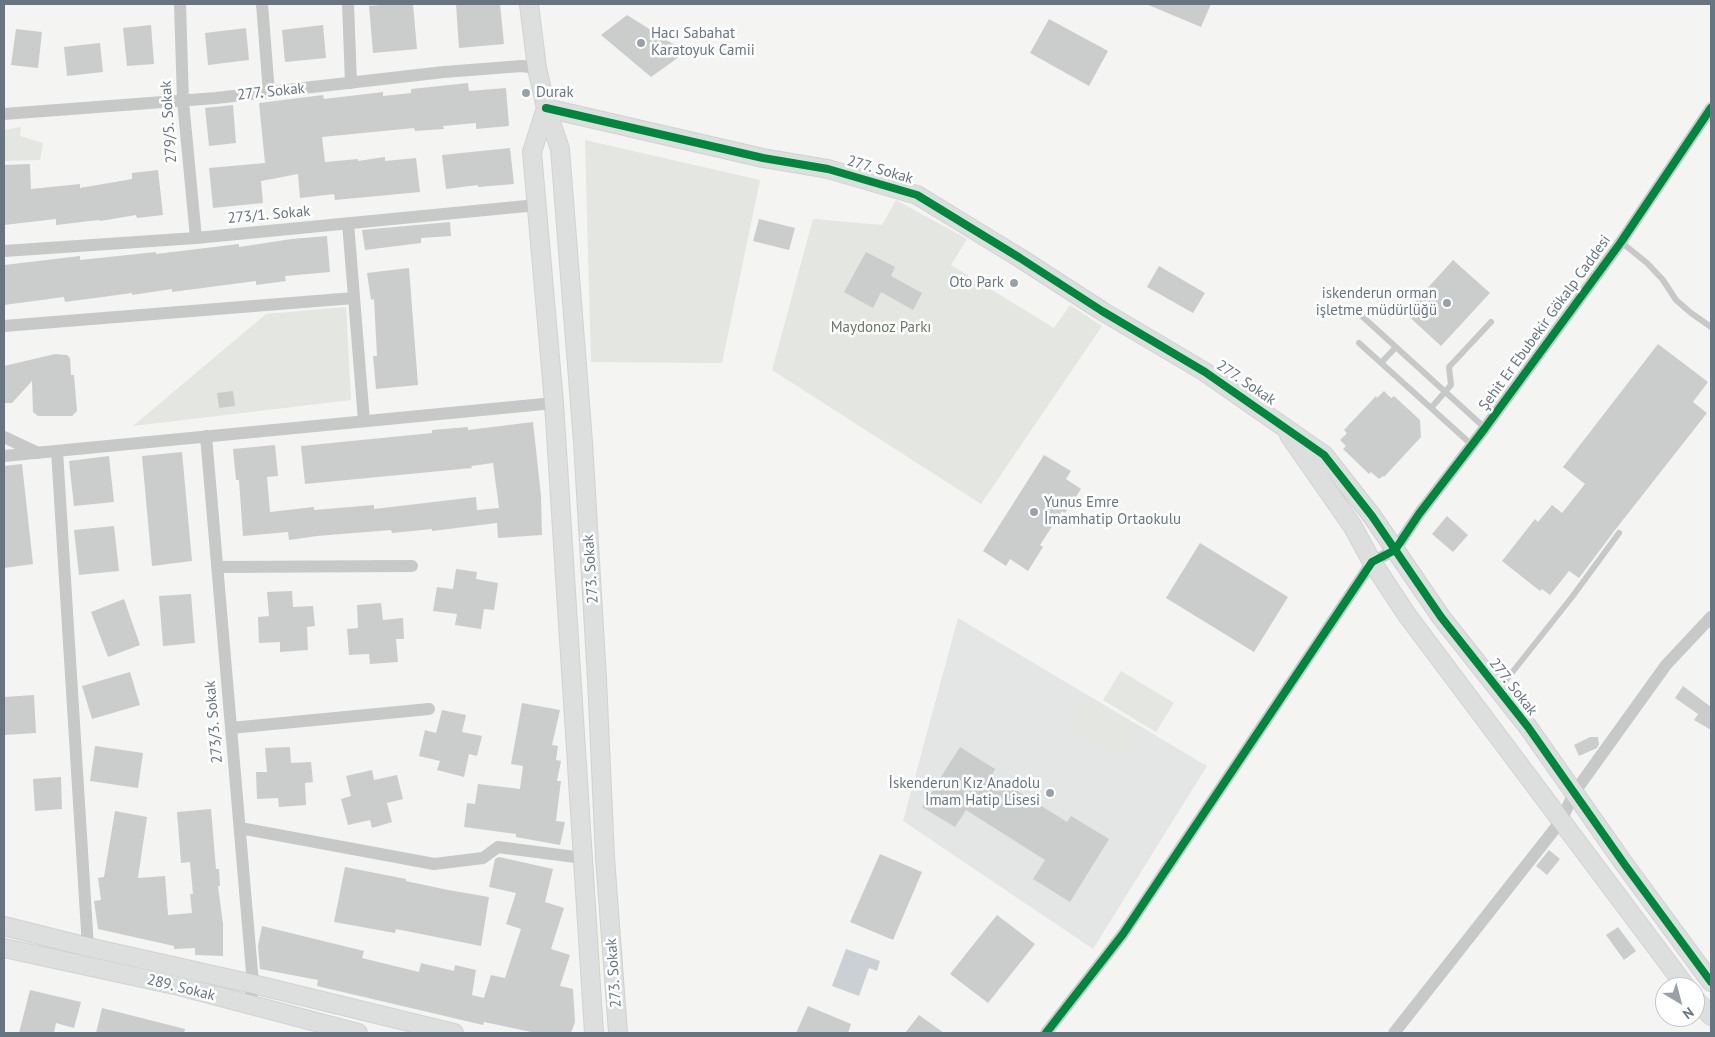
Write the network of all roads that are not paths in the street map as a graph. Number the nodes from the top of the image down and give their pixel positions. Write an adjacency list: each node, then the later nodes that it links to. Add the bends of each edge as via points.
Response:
1 (180, 4): 10 (street, 279/5. Sokak)
2 (262, 4): 9 (street)
3 (348, 4): 8 (street)
4 (529, 4): 6 (street, 273. Sokak)
5 (538, 4): 6 (street, 273. Sokak)
6 (536, 50): 7 (street, 273. Sokak)
7 (537, 68): 8 (street, 277. Sokak, via 522,66); 11 (street, 273. Sokak)
8 (351, 83): 9 (street, 277. Sokak)
9 (269, 93): 10 (street, 277. Sokak)
10 (183, 101): 13 (street, 277. Sokak); 16 (street, 279/5. Sokak)
11 (546, 108): 14 (street, 273. Sokak, via 532,152); 31 (street, 277. Sokak, via 763,158 828,169 917,195 1205,372); 62 (street, 273. Sokak, via 560,149 583,442 605,857)
12 (1711, 108): 17 (street, Şehit Er Ebubekir Gökalp Caddesi)
13 (4, 114)
14 (537, 205): 15 (street, 273/1. Sokak); 28 (street, 273. Sokak)
15 (348, 224): 16 (street, 273/1. Sokak); 19 (street)
16 (196, 238): 18 (street, 273/1. Sokak)
17 (1621, 242): 23 (lane, via 1648,263 1676,300); 32 (street, Şehit Er Ebubekir Gökalp Caddesi)
18 (4, 251)
19 (354, 298): 22 (street); 30 (street)
20 (1353, 308): 25 (lane)
21 (1491, 322): 27 (lane, via 1449,366 1451,385)
22 (4, 326)
23 (1711, 327)
24 (1360, 342): 26 (lane)
25 (1396, 347): 26 (lane); 27 (lane)
26 (1381, 362): 29 (lane)
27 (1446, 392): 29 (lane); 32 (lane)
28 (554, 403): 30 (street); 51 (street, 273. Sokak)
29 (1431, 408): 35 (lane)
30 (364, 421): 33 (street)
31 (1282, 424): 40 (street, 277. Sokak, via 1324,455); 41 (street, 277. Sokak)
32 (1485, 428): 35 (street, Şehit Er Ebubekir Gökalp Caddesi)
33 (206, 436): 36 (street); 43 (street, 273/3. Sokak)
34 (4, 437): 37 (street)
35 (1472, 445): 40 (street, Şehit Er Ebubekir Gökalp Caddesi)
36 (58, 451): 37 (street); 53 (street)
37 (38, 453): 38 (street)
38 (4, 456)
39 (1619, 533): 45 (lane)
40 (1396, 550): 41 (street); 45 (street, 277. Sokak, via 1441,617)
41 (1372, 562): 49 (street, 277. Sokak, via 1407,615); 63 (street, via 1123,934)
42 (412, 566): 43 (street)
43 (217, 567): 47 (street, 273/3. Sokak)
44 (1711, 618): 48 (street, via 1666,665)
45 (1498, 690): 48 (street, 277. Sokak)
46 (429, 709): 47 (street)
47 (230, 728): 50 (street, 273/3. Sokak)
48 (1574, 793): 49 (street); 56 (street, 277. Sokak)
49 (1561, 820): 55 (street, 277. Sokak); 64 (street)
50 (240, 828): 51 (street, via 434,864 483,858 498,847); 57 (street, 273/3. Sokak)
51 (583, 858): 61 (street, 273. Sokak)
52 (4, 926): 53 (street)
53 (88, 947): 57 (street)
54 (4, 948): 58 (street, 289. Sokak)
55 (1679, 977)
56 (1711, 982)
57 (254, 984): 58 (street, 273/3. Sokak); 60 (street)
58 (250, 1005): 59 (street, 289. Sokak)
59 (358, 1033)
60 (454, 1033)
61 (594, 1033)
62 (618, 1033)
63 (1046, 1033)
64 (1394, 1033)

